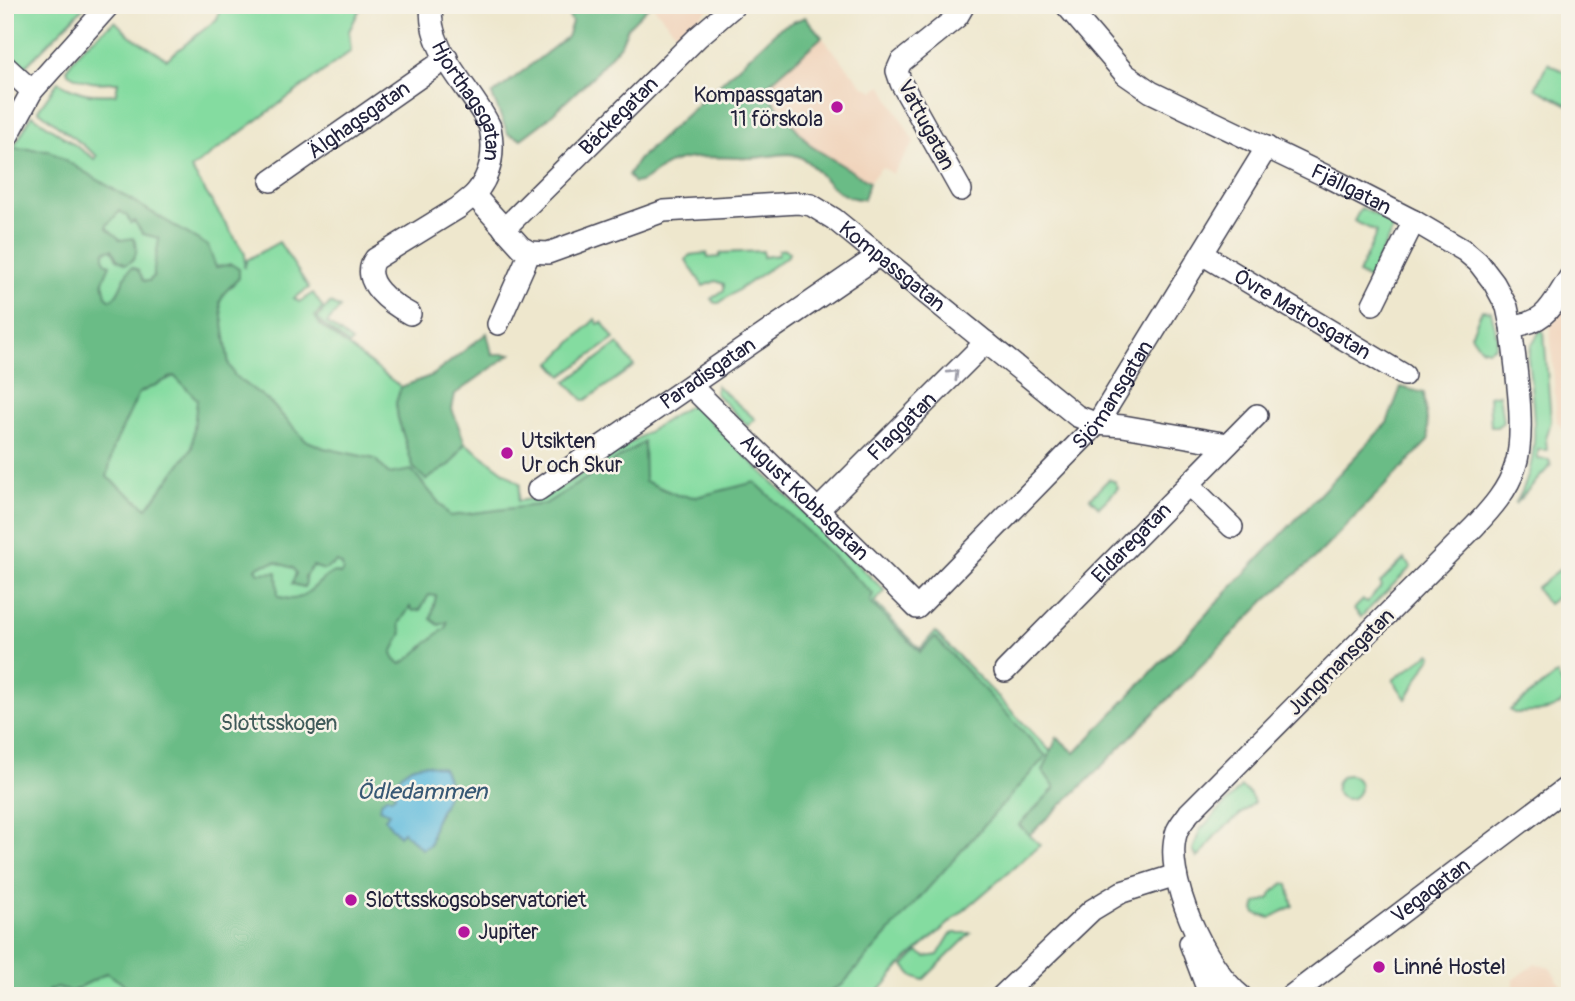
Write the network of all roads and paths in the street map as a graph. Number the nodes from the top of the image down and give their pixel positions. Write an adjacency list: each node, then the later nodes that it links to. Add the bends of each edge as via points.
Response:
1 (109, 5): 8 (street)
2 (432, 5): 6 (street, Hjorthagsgatan, via 431,24)
3 (735, 5): 15 (street, Bäckegatan)
4 (964, 5): 12 (street, Vattugatan, via 957,17 901,62 897,71)
5 (1066, 5): 10 (street, Fjällgatan, via 1138,84)
6 (446, 58): 11 (street, Älghagsgatan); 13 (street, Hjorthagsgatan, via 490,127 491,161 485,181)
7 (5, 66): 8 (street)
8 (32, 91): 9 (street)
9 (5, 141)
10 (1267, 147): 14 (street, Fjällgatan); 17 (street, Sjömansgatan)
11 (271, 181)
12 (961, 190)
13 (474, 195): 15 (street); 21 (street, via 371,264 379,290)
14 (1414, 221): 20 (street); 23 (street, Fjällgatan, via 1478,262 1500,293)
15 (504, 229): 16 (street)
16 (530, 252): 18 (street, Kompassgatan, via 548,253 664,211 798,203 824,212); 22 (street)
17 (1202, 254): 25 (street, Övre Matrosgatan); 28 (street, Sjömansgatan)
18 (878, 256): 24 (street, Kompassgatan); 26 (street, Paradisgatan)
19 (1570, 277): 23 (street, via 1539,319)
20 (1373, 303)
21 (410, 314)
22 (498, 324)
23 (1511, 326): 30 (street, Fjällgatan)
24 (986, 342): 28 (street, Kompassgatan, via 1077,416); 33 (street, Flaggatan, one-way to 24)
25 (1404, 375)
26 (691, 386): 32 (street, Paradisgatan); 33 (street, August Kobbsgatan)
27 (1257, 415): 29 (street, Eldaregatan)
28 (1097, 424): 29 (street, Kompassgatan); 35 (street, Sjömansgatan)
29 (1228, 444): 31 (street, Eldaregatan)
30 (1520, 450): 38 (street, Jungmansgatan, via 1503,493 1485,516 1183,821 1174,846)
31 (1189, 485): 34 (street); 36 (street, Eldaregatan)
32 (538, 490)
33 (819, 509): 35 (street, August Kobbsgatan)
34 (1232, 527)
35 (918, 608)
36 (1005, 671)
37 (1570, 785): 42 (street, Vegagatan)
38 (1176, 874): 39 (street, Jungmansgatan, via 1188,936 1203,961 1196,976); 40 (street, via 1122,892 1092,910)
39 (1213, 990): 41 (street)
40 (1002, 996)
41 (1241, 996)
42 (1291, 996)

